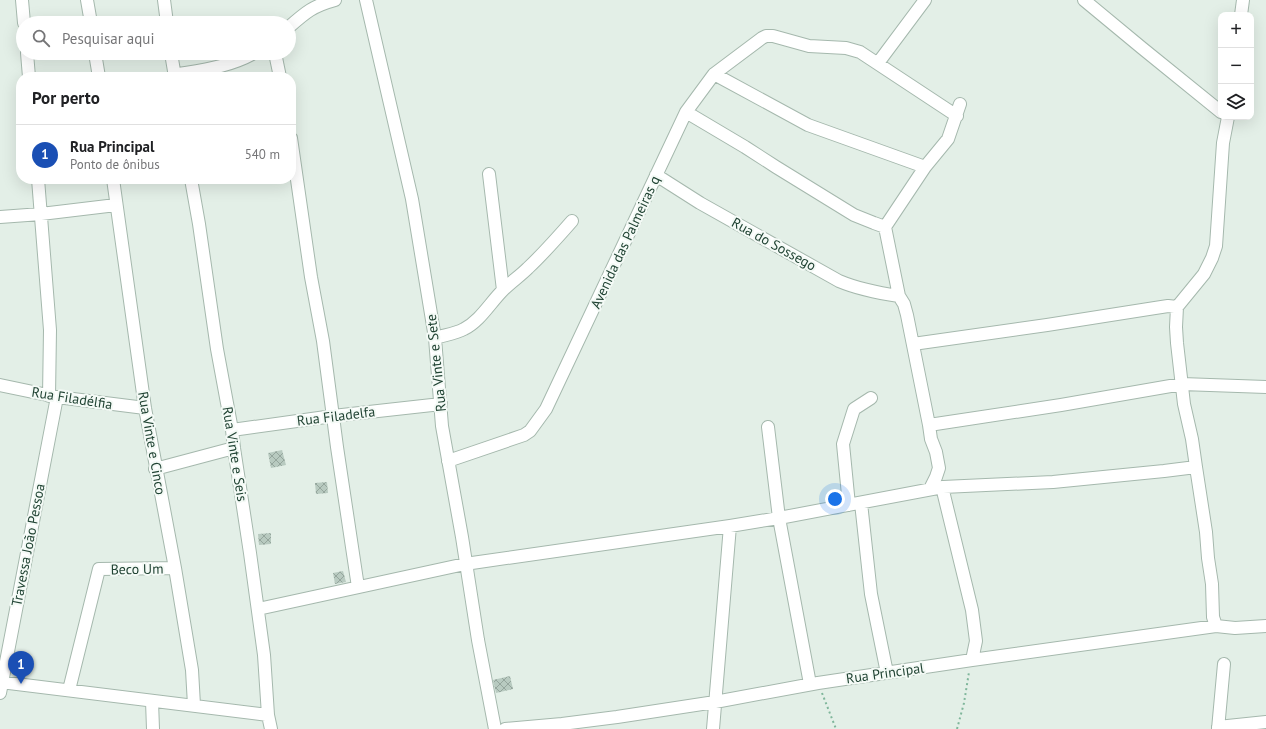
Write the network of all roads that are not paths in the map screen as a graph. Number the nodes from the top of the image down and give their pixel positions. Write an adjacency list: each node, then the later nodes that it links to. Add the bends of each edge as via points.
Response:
1 (22, 0): 10 (street)
2 (87, 0): 11 (street)
3 (164, 0): 12 (street)
4 (335, 0): 13 (street, via 320,4)
5 (366, 0): 46 (street, Rua Vinte e Sete, via 412,199)
6 (925, 0): 19 (street)
7 (1084, 0): 27 (street)
8 (1243, 0): 9 (street)
9 (1241, 12)
10 (23, 16)
11 (89, 16)
12 (166, 16)
13 (296, 21)
14 (28, 60): 20 (street)
15 (96, 60): 21 (street)
16 (172, 60): 22 (street)
17 (240, 60): 23 (street)
18 (276, 60): 24 (street)
19 (878, 63): 25 (street, Avenida das Palmeiras q, via 860,52 846,48 809,46 766,36); 29 (street, Avenida das Palmeiras q)
20 (29, 72)
21 (98, 72)
22 (174, 72)
23 (195, 72)
24 (279, 72)
25 (714, 74): 28 (street, Avenida das Palmeiras q); 31 (street, via 808,125)
26 (960, 104): 29 (street)
27 (1218, 110)
28 (686, 112): 34 (street, Avenida das Palmeiras q); 42 (street, via 854,215)
29 (957, 116): 31 (street, via 948,139)
30 (1227, 120): 45 (street, via 1223,143 1216,246 1204,274)
31 (926, 167): 42 (street)
32 (296, 173): 55 (street)
33 (489, 174): 43 (street)
34 (656, 175): 44 (street, Rua do Sossego, via 839,281 853,287); 60 (street, Avenida das Palmeiras q, via 546,409 536,424 524,436)
35 (38, 184): 39 (street, Travessa João Pessoa)
36 (114, 184): 38 (street, Rua Vinte e Cinco)
37 (192, 184): 58 (street, Rua Vinte e Seis)
38 (116, 205): 39 (street); 54 (street, Rua Vinte e Cinco)
39 (41, 214): 40 (street); 51 (street, Travessa João Pessoa)
40 (0, 217)
41 (572, 221): 43 (street, via 550,247)
42 (885, 227): 44 (street)
43 (503, 290): 46 (street, via 481,315 464,329)
44 (899, 296): 47 (street, via 904,304)
45 (1177, 307): 47 (street, via 1168,306); 48 (street, via 1177,343)
46 (434, 338): 53 (street, Rua Vinte e Sete)
47 (913, 344): 56 (street)
48 (1182, 384): 50 (street); 56 (street); 61 (street)
49 (0, 386): 51 (street, Rua Filadélfia)
50 (1266, 387)
51 (53, 397): 54 (street, Rua Filadélfia); 79 (street, Travessa João Pessoa)
52 (871, 398): 66 (street, via 854,409 842,444)
53 (441, 404): 55 (street, Rua Filadelfa); 60 (street, Rua Vinte e Sete)
54 (145, 408): 62 (street, Rua Vinte e Cinco)
55 (333, 416): 58 (street, Rua Filadelfa); 71 (street)
56 (930, 425): 64 (street, via 939,468)
57 (768, 427): 67 (street)
58 (232, 430): 59 (street, Rua Vinte e Seis)
59 (234, 448): 62 (street); 72 (street, Rua Vinte e Seis)
60 (448, 461): 69 (street, Rua Vinte e Sete)
61 (1196, 467): 63 (street, via 1053,482); 73 (street)
62 (155, 469): 70 (street, Rua Vinte e Cinco)
63 (943, 487): 64 (street); 75 (street, via 972,610 976,641)
64 (930, 489): 65 (street)
65 (861, 503): 66 (street); 77 (street, via 871,594)
66 (849, 505): 67 (street)
67 (779, 518): 68 (street); 78 (street)
68 (730, 526): 69 (street); 82 (street)
69 (465, 564): 71 (street); 89 (street, Rua Vinte e Sete)
70 (174, 568): 80 (street, Beco Um, via 99,569); 83 (street, Rua Vinte e Cinco, via 192,670)
71 (358, 587): 72 (street)
72 (258, 609): 84 (street, Rua Vinte e Seis)
73 (1216, 626): 74 (street, Rua Principal); 75 (street, Rua Principal)
74 (1266, 626)
75 (972, 660): 77 (street, Rua Principal)
76 (1224, 664): 86 (street)
77 (887, 673): 78 (street, Rua Principal)
78 (814, 683): 82 (street, Rua Principal)
79 (0, 686): 80 (street)
80 (69, 690): 81 (street)
81 (152, 701): 83 (street); 87 (street)
82 (715, 702): 90 (street, Rua Principal, via 617,717); 91 (street)
83 (194, 705): 84 (street)
84 (268, 715): 88 (street, Rua Vinte e Seis)
85 (1266, 722): 86 (street)
86 (1218, 728)
87 (153, 729)
88 (271, 729)
89 (495, 729)
90 (505, 729)
91 (713, 729)

